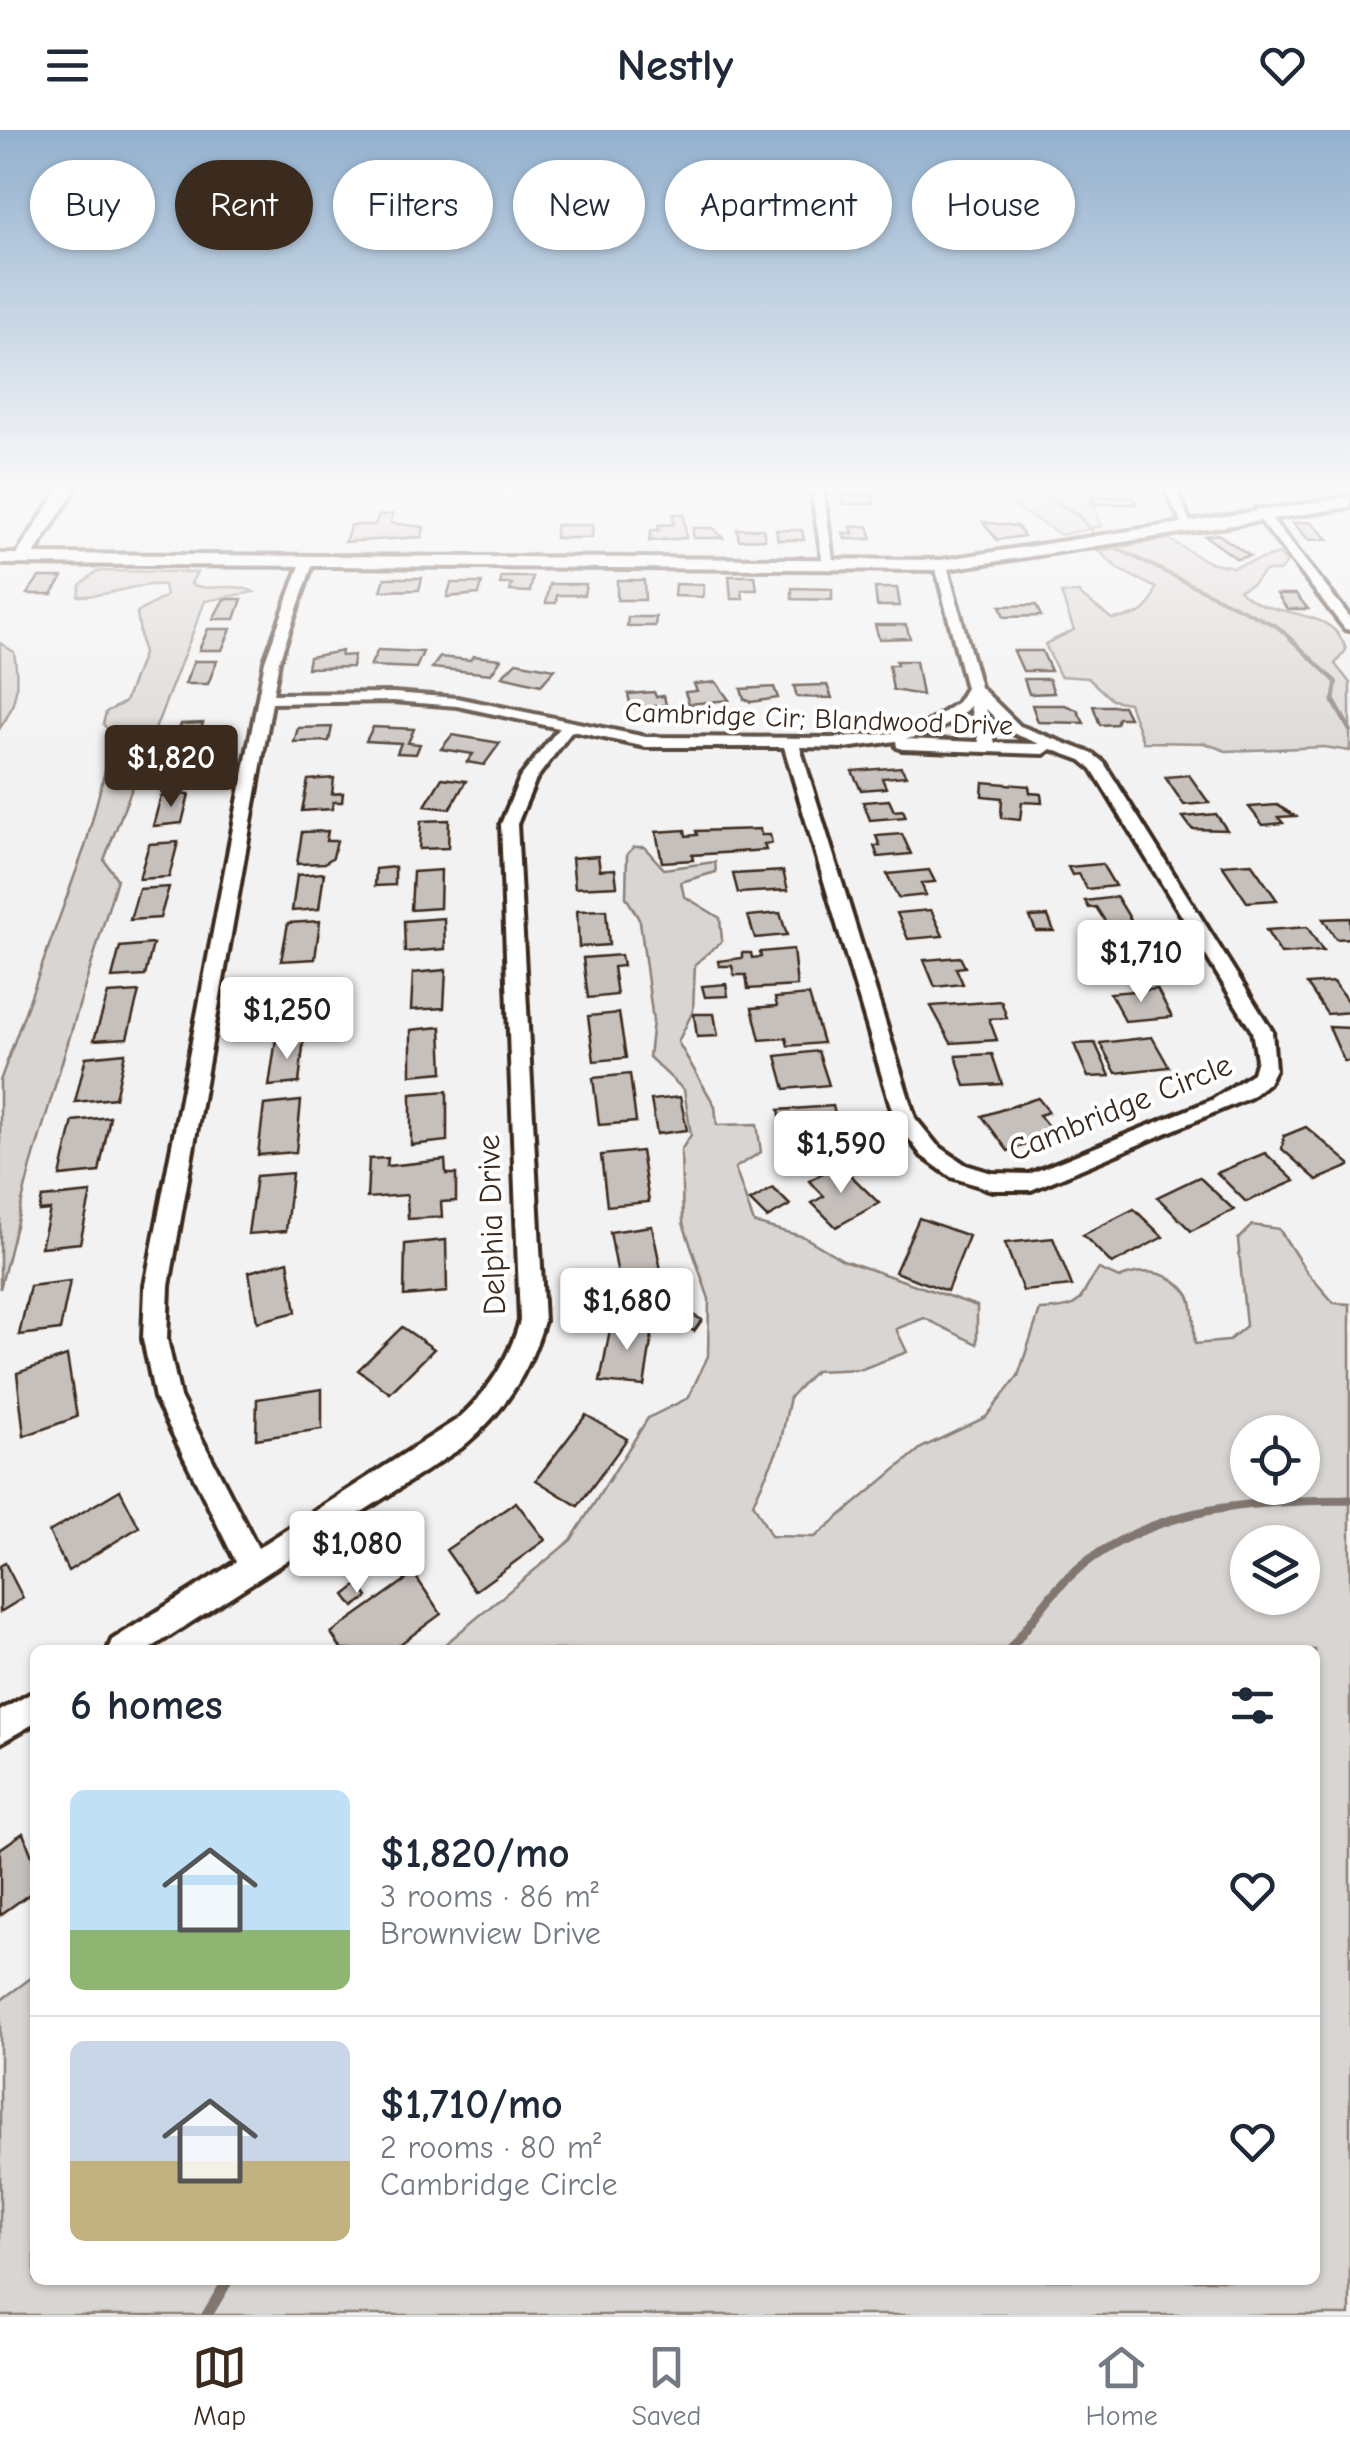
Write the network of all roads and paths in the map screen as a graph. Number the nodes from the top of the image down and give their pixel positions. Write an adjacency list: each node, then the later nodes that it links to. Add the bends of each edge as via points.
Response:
1 (296, 590): 6 (street)
2 (947, 590): 5 (street)
3 (1322, 590): 4 (street)
4 (1350, 626)
5 (973, 688): 8 (street, via 962,709 942,725); 10 (street); 11 (street, Cambridge Circle, via 1015,729)
6 (267, 699): 7 (street, Cambridge Cir; Blandwood Drive, via 424,699); 12 (street, via 157,1286 155,1339 168,1398)
7 (568, 726): 9 (street, Cambridge Cir; Blandwood Drive, via 646,742); 12 (street, Delphia Drive, via 528,778 509,824 532,1321 523,1358 484,1415 452,1440)
8 (831, 742): 9 (street, Cambridge Cir; Blandwood Drive); 10 (street, Cambridge Cir; Blandwood Drive)
9 (791, 744): 11 (street, Cambridge Circle, via 905,1120 918,1142 945,1164 1000,1186 1031,1182 1219,1106 1265,1074 1270,1054 1098,766)
10 (988, 746): 11 (street, Cambridge Cir; Blandwood Drive)
11 (1073, 752)
12 (252, 1566): 13 (street, Delphia Drive)
13 (130, 1645)
14 (30, 1709): 15 (street)
15 (0, 1728)

